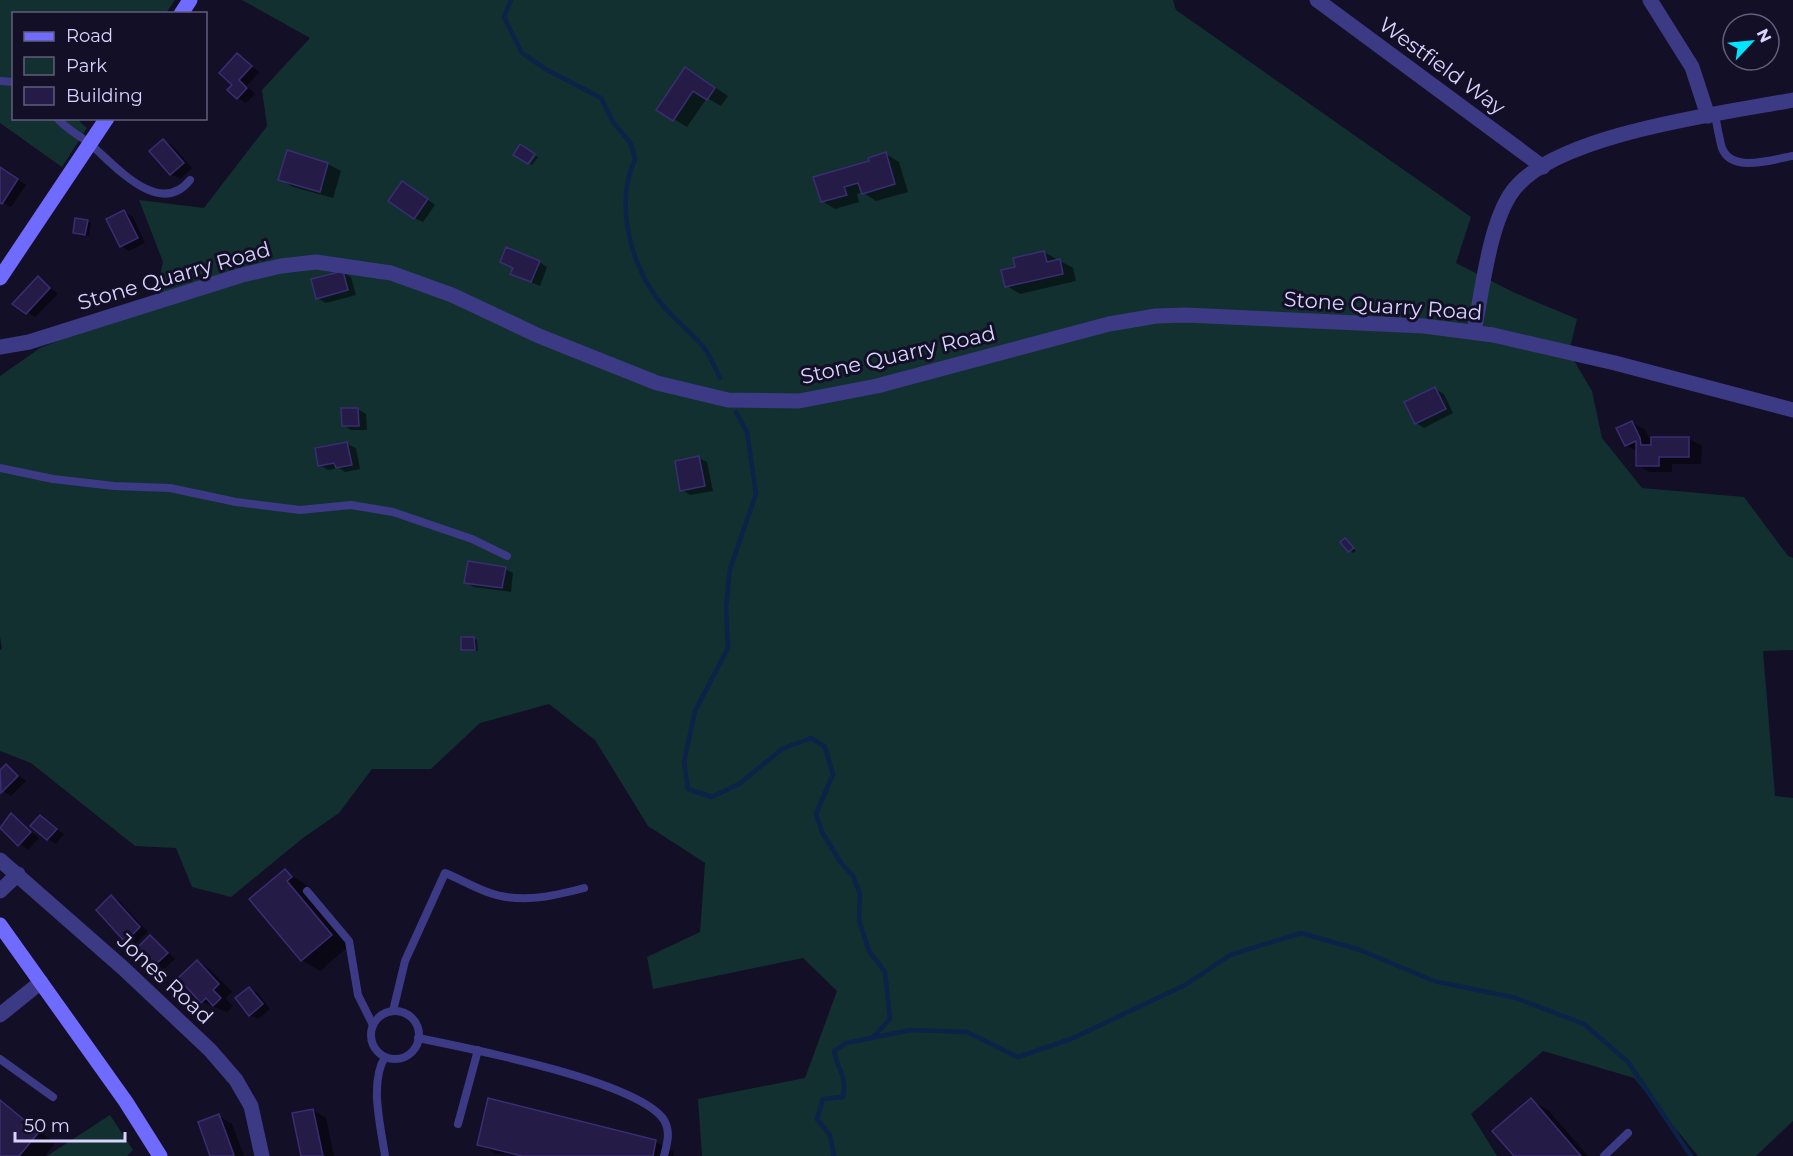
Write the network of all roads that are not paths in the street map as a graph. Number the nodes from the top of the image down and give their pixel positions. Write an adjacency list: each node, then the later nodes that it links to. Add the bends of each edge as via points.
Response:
1 (1317, 0): 9 (street, Westfield Way)
2 (1650, 0): 4 (street, via 1692,68)
3 (1793, 99): 4 (street)
4 (1711, 116): 8 (lane, via 1723,149 1736,162); 9 (street, via 1611,136 1576,148)
5 (60, 120): 7 (lane)
6 (106, 120): 7 (main road)
7 (90, 144): 10 (lane, via 140,186 164,194 182,189); 11 (main road)
8 (1793, 156)
9 (1543, 167): 12 (street, via 1512,190 1503,208)
10 (190, 180)
11 (0, 278)
12 (1474, 332): 13 (street, Stone Quarry Road, via 1424,326 1156,316 1109,324 877,386 799,401 728,400 657,383 391,273 316,262 242,275 29,342); 14 (street, Stone Quarry Road, via 1615,363)
13 (0, 346)
14 (1793, 410)
15 (0, 468): 16 (lane, via 64,480 170,488 300,510 351,505 393,512 472,539)
16 (507, 556)
17 (0, 860): 18 (street, Jones Road)
18 (18, 874): 20 (street); 35 (street, Jones Road, via 210,1050 236,1080 251,1106)
19 (584, 888): 24 (lane, via 528,899 499,896 445,873 405,960)
20 (0, 891)
21 (307, 891): 26 (lane, via 349,941 358,995)
22 (0, 926): 23 (main road)
23 (41, 982): 25 (street); 34 (main road)
24 (393, 1011): 26 (lane, via 381,1015); 27 (lane, via 405,1013 415,1021)
25 (0, 1015)
26 (373, 1025): 29 (lane, via 370,1037 375,1049)
27 (418, 1038): 28 (lane); 29 (lane, via 409,1055)
28 (478, 1050): 32 (lane); 37 (lane, via 623,1092 655,1110 664,1120 668,1138)
29 (385, 1057): 36 (lane, via 379,1067 378,1100)
30 (0, 1059): 31 (lane)
31 (53, 1097)
32 (458, 1125)
33 (1628, 1133): 38 (lane)
34 (160, 1156)
35 (262, 1156)
36 (385, 1156)
37 (664, 1156)
38 (1604, 1156)

